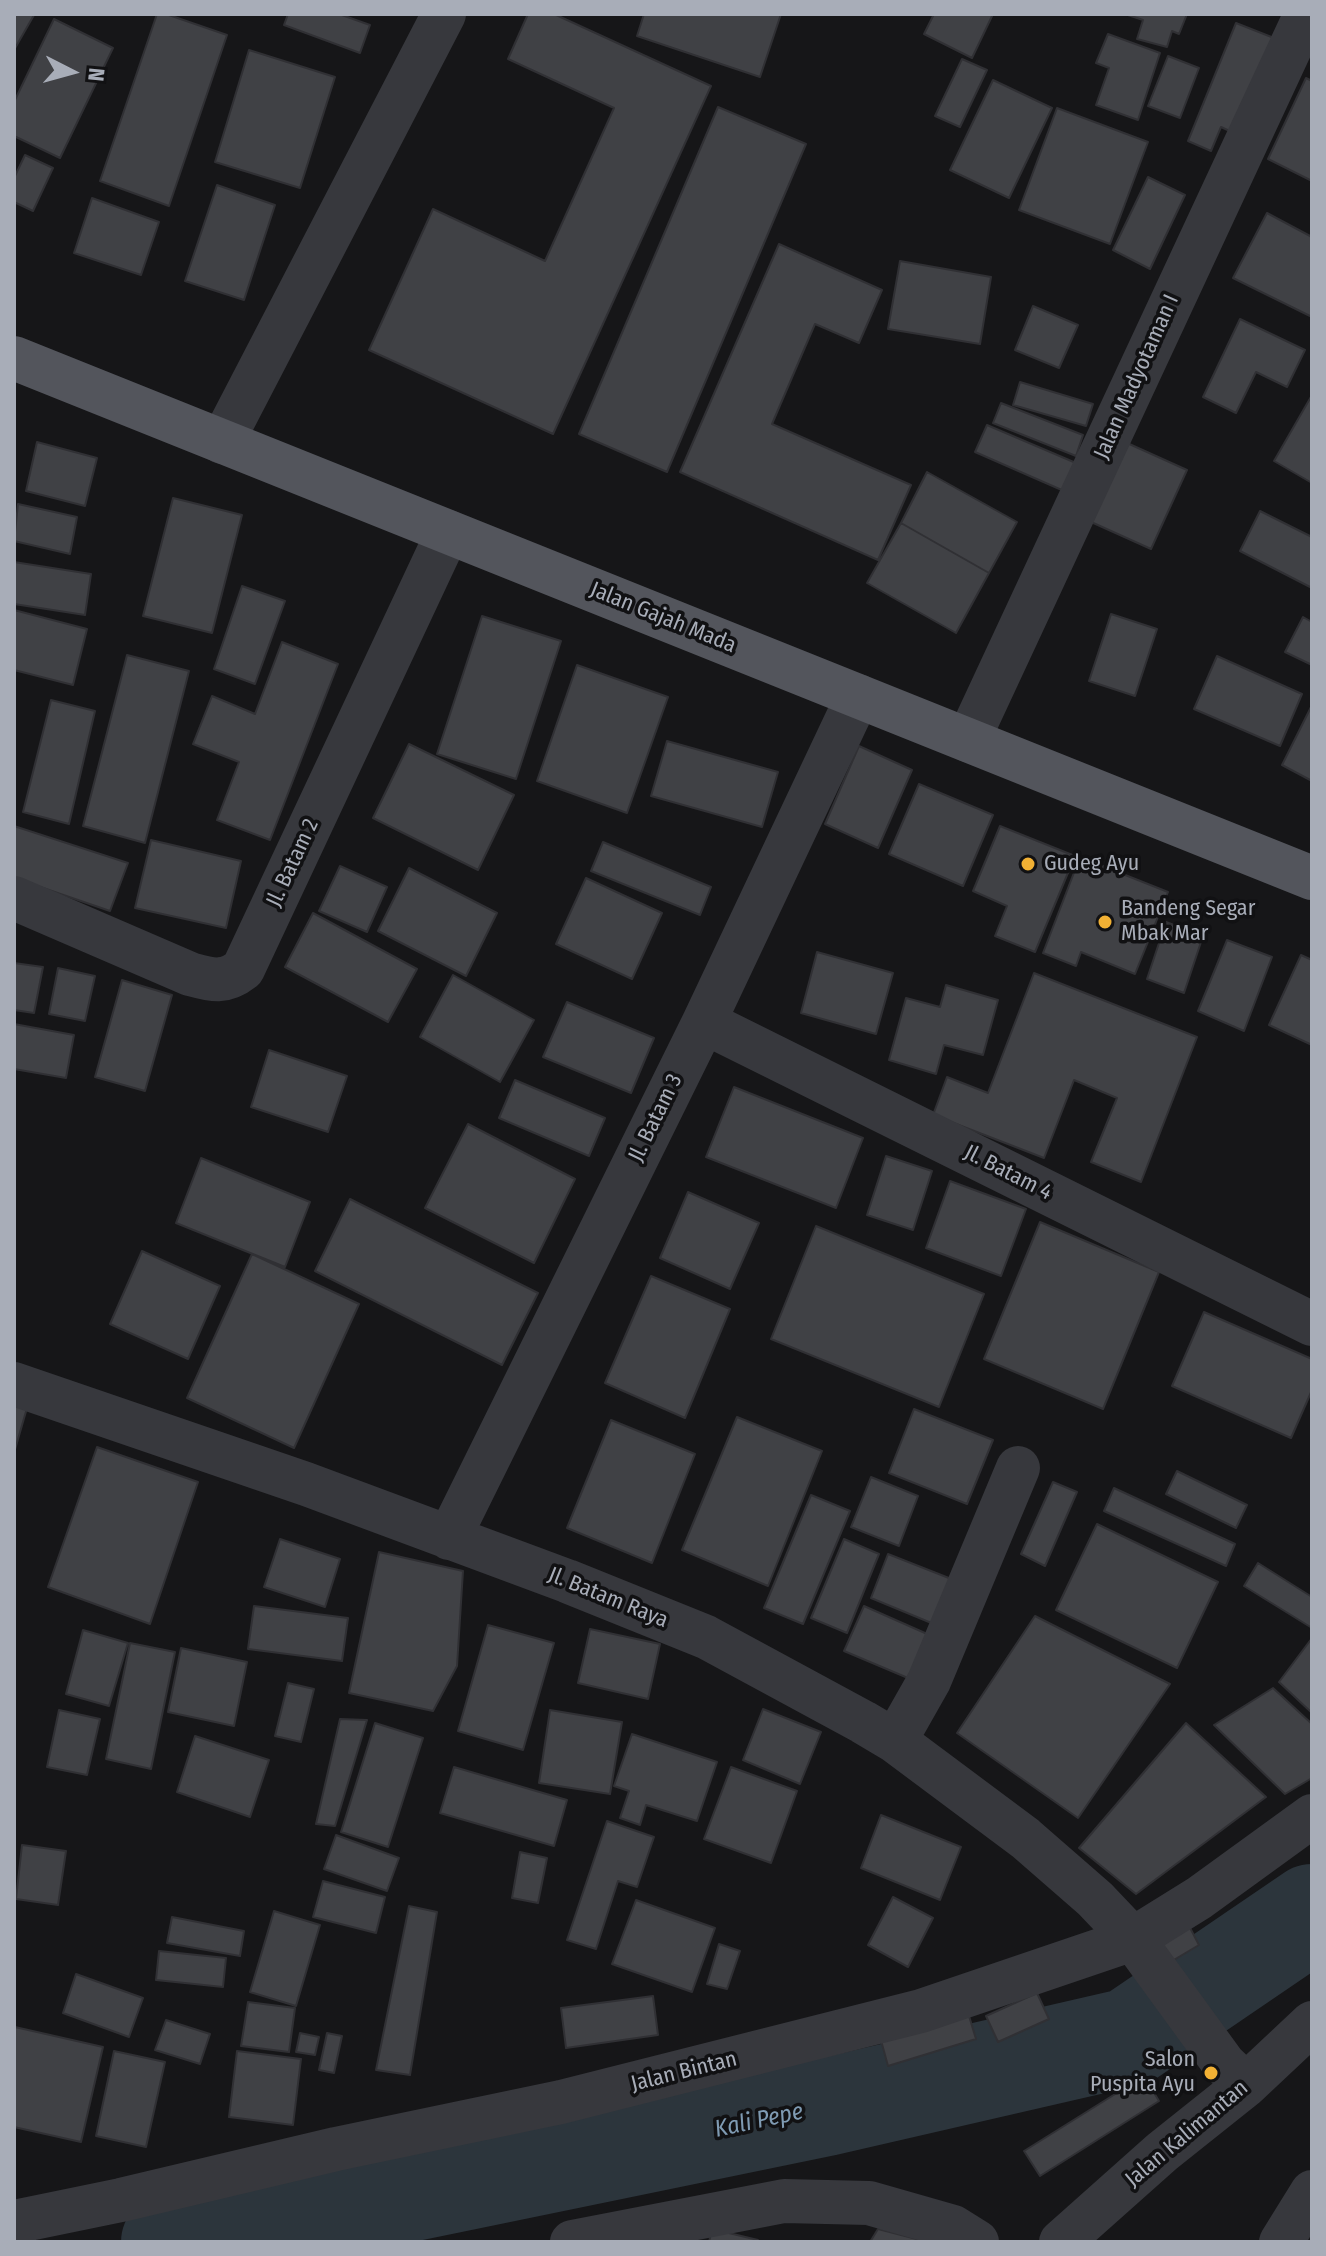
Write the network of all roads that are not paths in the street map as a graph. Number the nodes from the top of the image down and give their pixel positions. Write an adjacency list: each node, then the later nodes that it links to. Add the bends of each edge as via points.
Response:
1 (444, 14): 4 (street)
2 (1300, 20): 7 (street, Jalan Madyotaman I)
3 (14, 358): 4 (main road, Jalan Gajah Mada)
4 (222, 442): 5 (main road, Jalan Gajah Mada)
5 (448, 532): 6 (main road, Jalan Gajah Mada); 9 (street, Jl. Batam 2, via 243,969 213,980 190,974)
6 (858, 696): 7 (main road, Jalan Gajah Mada); 10 (street, Jl. Batam 3)
7 (968, 740): 8 (main road, Jalan Gajah Mada)
8 (1312, 878)
9 (14, 898)
10 (704, 1022): 11 (street, Jl. Batam 4); 14 (street, Jl. Batam 3)
11 (1312, 1324)
12 (14, 1384): 14 (street, Jl. Batam Raya)
13 (1018, 1468): 15 (street, via 929,1681)
14 (449, 1538): 15 (street, Jl. Batam Raya, via 706,1637)
15 (895, 1741): 17 (street, Jl. Batam Raya, via 1025,1838)
16 (1312, 1816): 17 (street, Jalan Bintan)
17 (1133, 1939): 19 (street, Jl. Batam Raya); 21 (street, Jalan Bintan, via 921,2011 725,2062)
18 (1312, 2023): 19 (street, Jalan Kalimantan)
19 (1235, 2074): 24 (street, Jalan Kalimantan, via 1162,2152)
20 (1312, 2192): 25 (street)
21 (14, 2222)
22 (572, 2242): 23 (street, via 784,2201 869,2203 953,2227)
23 (977, 2242)
24 (1061, 2242)
25 (1281, 2242)

